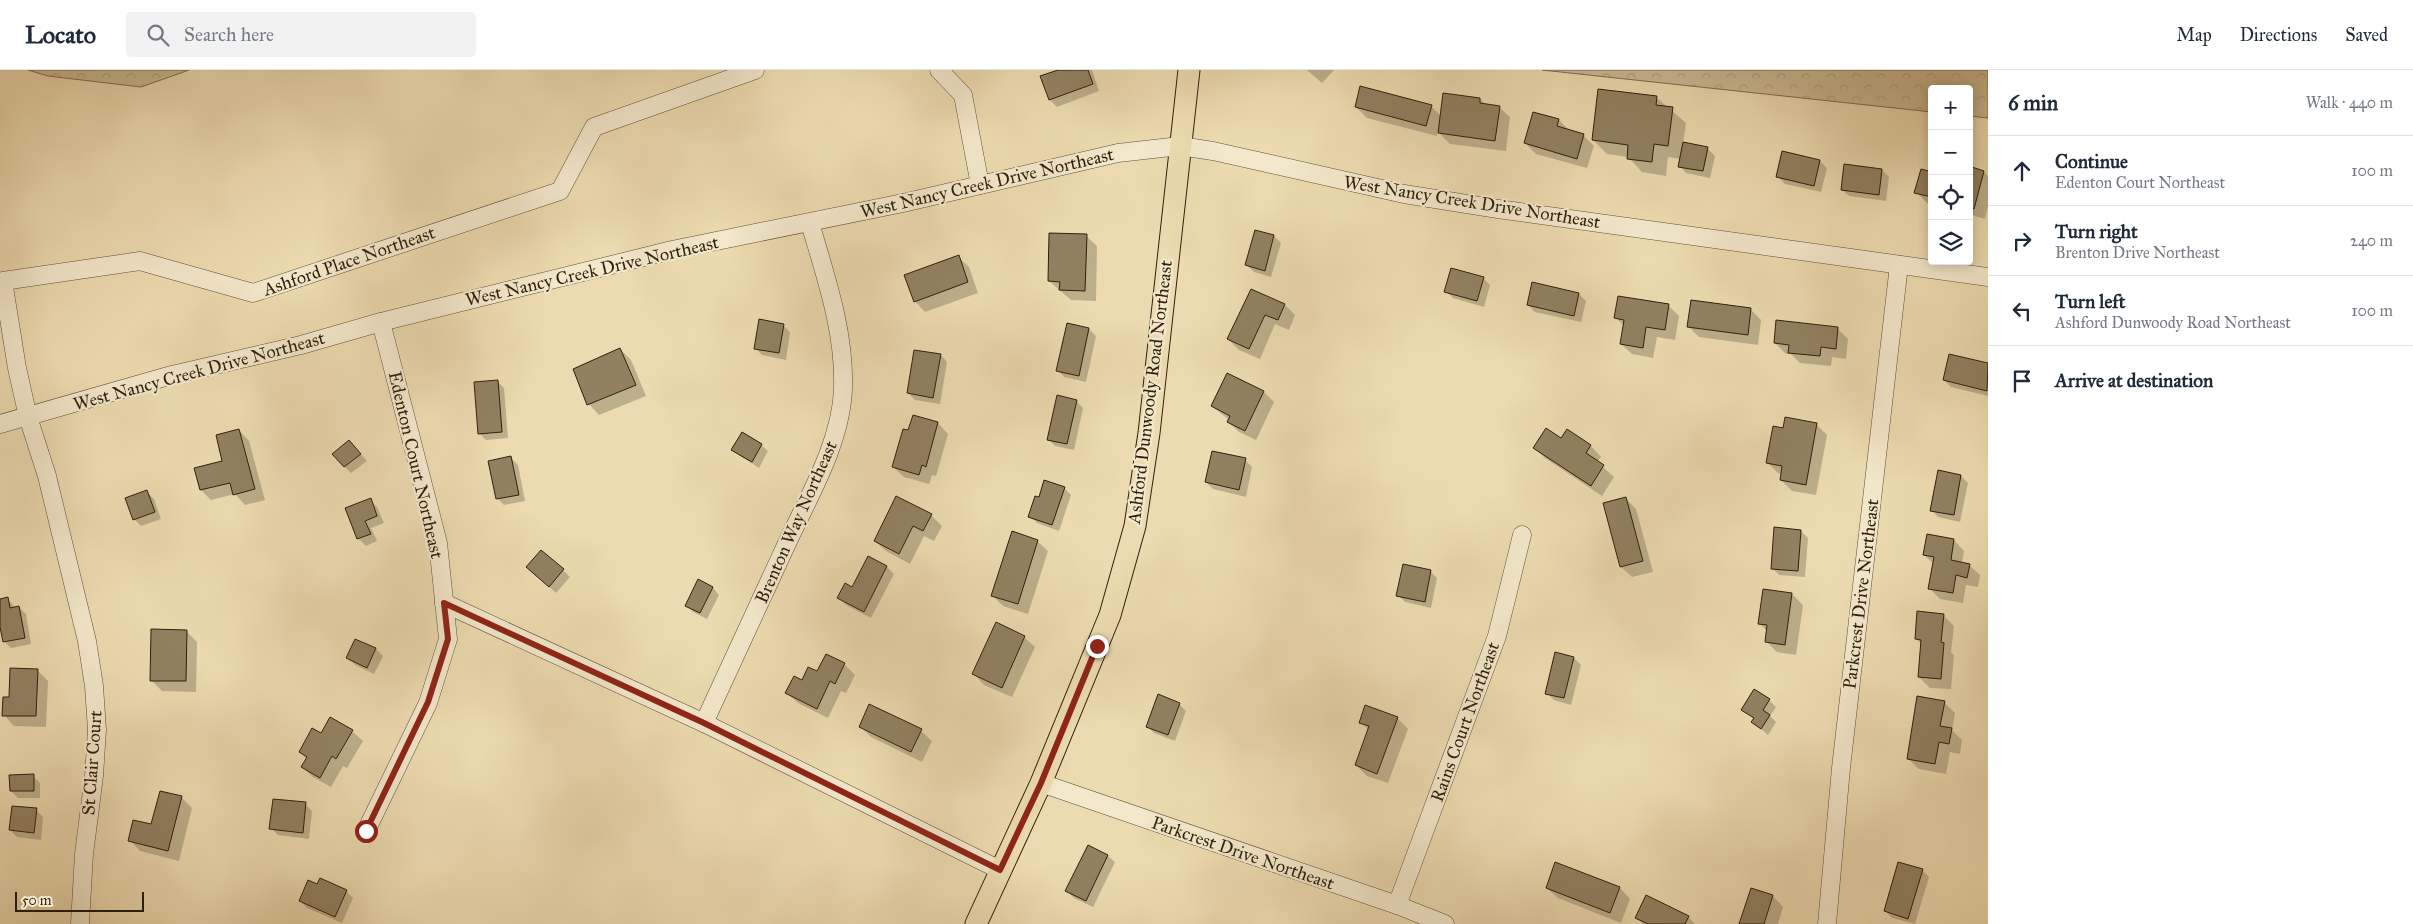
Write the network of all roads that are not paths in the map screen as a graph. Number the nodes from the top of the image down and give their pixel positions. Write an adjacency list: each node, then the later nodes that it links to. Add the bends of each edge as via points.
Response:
1 (755, 70): 10 (street, Ashford Place Northeast, via 594,127 560,191 253,293 140,261 3,281)
2 (939, 70): 5 (street, via 963,95)
3 (1189, 70): 4 (main road, Ashford Dunwoody Road Northeast)
4 (1180, 146): 5 (street, West Nancy Creek Drive Northeast, via 1118,153); 7 (street, West Nancy Creek Drive Northeast, via 1404,194); 15 (main road, Ashford Dunwoody Road Northeast, via 1149,433 1135,526 1110,615)
5 (980, 185): 6 (street, West Nancy Creek Drive Northeast)
6 (810, 223): 9 (street, West Nancy Creek Drive Northeast, via 672,250); 14 (street, Brenton Way Northeast, via 834,306 842,352 843,391 836,431 819,475)
7 (1899, 265): 8 (street, West Nancy Creek Drive Northeast); 22 (street, Parkcrest Drive Northeast, via 1842,758)
8 (1988, 276)
9 (381, 322): 10 (street, West Nancy Creek Drive Northeast, via 301,345 172,375); 13 (street, Edenton Court Northeast, via 438,543)
10 (28, 416): 11 (street, West Nancy Creek Drive Northeast); 19 (street, St Clair Court, via 47,476 87,641 94,686 97,730)
11 (0, 424)
12 (1522, 535): 18 (street, Rains Court Northeast, via 1497,636)
13 (444, 603): 14 (street); 16 (street, Edenton Court Northeast, via 448,639 428,702)
14 (704, 723): 17 (street)
15 (1041, 783): 17 (main road, Ashford Dunwoody Road Northeast); 18 (street, Parkcrest Drive Northeast)
16 (366, 831)
17 (1000, 870): 20 (main road, Ashford Dunwoody Road Northeast)
18 (1397, 905): 21 (street, Parkcrest Drive Northeast)
19 (80, 924)
20 (976, 924)
21 (1445, 924)
22 (1827, 924)

